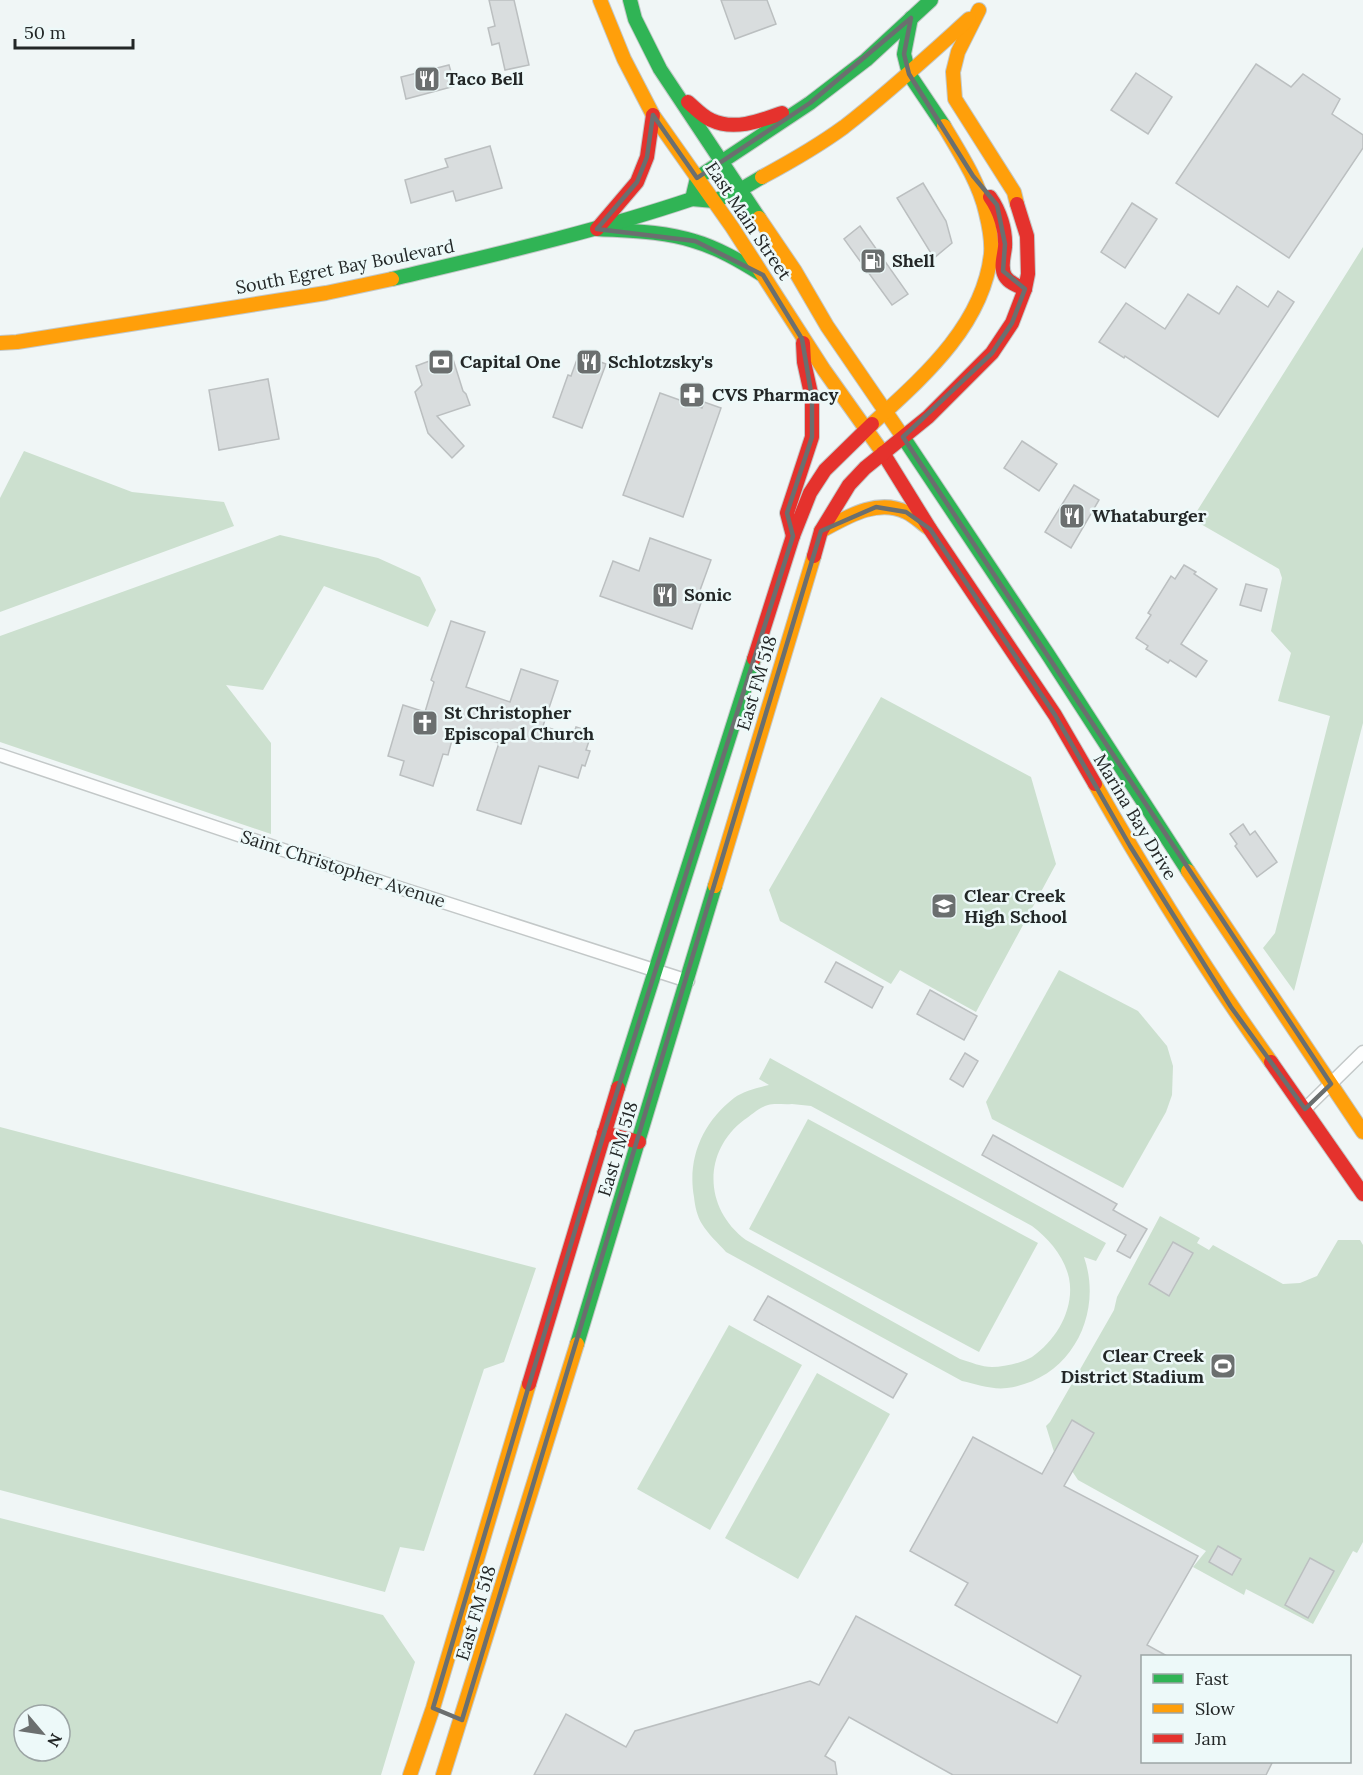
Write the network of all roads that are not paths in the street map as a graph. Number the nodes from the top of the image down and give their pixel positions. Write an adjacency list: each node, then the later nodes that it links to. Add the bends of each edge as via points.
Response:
1 (600, 0): 9 (main road, East Main Street, via 610,29)
2 (630, 0): 7 (main road, East Main Street, via 660,69)
3 (931, 0): 5 (main road)
4 (983, 5): 6 (main road); 18 (main road, East FM 518, via 958,52 953,72 956,99 1014,192 1027,236)
5 (911, 18): 6 (main road, via 904,54); 8 (main road, via 866,60)
6 (909, 74): 11 (main road); 13 (main road, via 842,128)
7 (678, 95): 8 (main road, via 712,120 733,124 756,123); 10 (main road, East Main Street)
8 (810, 103): 10 (main road)
9 (653, 115): 12 (main road, East Main Street); 16 (main road, via 645,164 637,182)
10 (722, 162): 12 (main road); 13 (main road, East Main Street)
11 (973, 176): 18 (main road, via 997,205 1002,220 1006,278); 21 (main road, East FM 518, via 991,233 985,285 958,335)
12 (697, 178): 14 (main road); 15 (main road, East Main Street)
13 (740, 190): 15 (main road); 21 (main road, East Main Street)
14 (692, 199): 15 (main road); 16 (main road, South Egret Bay Boulevard)
15 (714, 201): 17 (main road, East Main Street)
16 (597, 229): 17 (main road, via 640,231 695,241); 20 (main road, South Egret Bay Boulevard, via 326,293)
17 (763, 275): 19 (main road, East Main Street)
18 (1025, 289): 23 (main road, East FM 518, via 1012,323 992,353)
19 (802, 339): 22 (main road, East Main Street); 27 (main road, via 813,428 787,513)
20 (0, 344)
21 (886, 412): 22 (main road, East FM 518); 23 (main road, East Main Street)
22 (865, 430): 24 (main road, East Main Street); 27 (main road, East FM 518, via 812,489)
23 (903, 437): 24 (main road, East FM 518); 32 (main road, Marina Bay Drive)
24 (883, 453): 25 (main road, Marina Bay Drive); 26 (main road, East FM 518, via 849,485)
25 (930, 529): 26 (main road, via 906,512 886,506 870,508); 33 (main road, Marina Bay Drive, via 1055,715 1130,846 1232,1007)
26 (821, 531): 30 (main road, East FM 518)
27 (793, 536): 29 (main road, East FM 518)
28 (0, 755): 29 (street, Saint Christopher Avenue)
29 (656, 971): 30 (street, Saint Christopher Avenue); 35 (main road, East FM 518)
30 (688, 981): 36 (main road, East FM 518)
31 (1363, 1052): 32 (street)
32 (1331, 1084): 33 (street); 34 (main road, Marina Bay Drive)
33 (1305, 1109): 37 (main road, Marina Bay Drive)
34 (1363, 1132)
35 (604, 1133): 36 (main road); 38 (main road, East FM 518)
36 (639, 1142): 38 (main road, East FM 518)
37 (1363, 1194)
38 (518, 1480): 39 (main road, East FM 518); 39 (main road, East FM 518)
39 (447, 1714): 40 (main road, East FM 518); 41 (main road, East FM 518)
40 (410, 1775)
41 (443, 1775)

